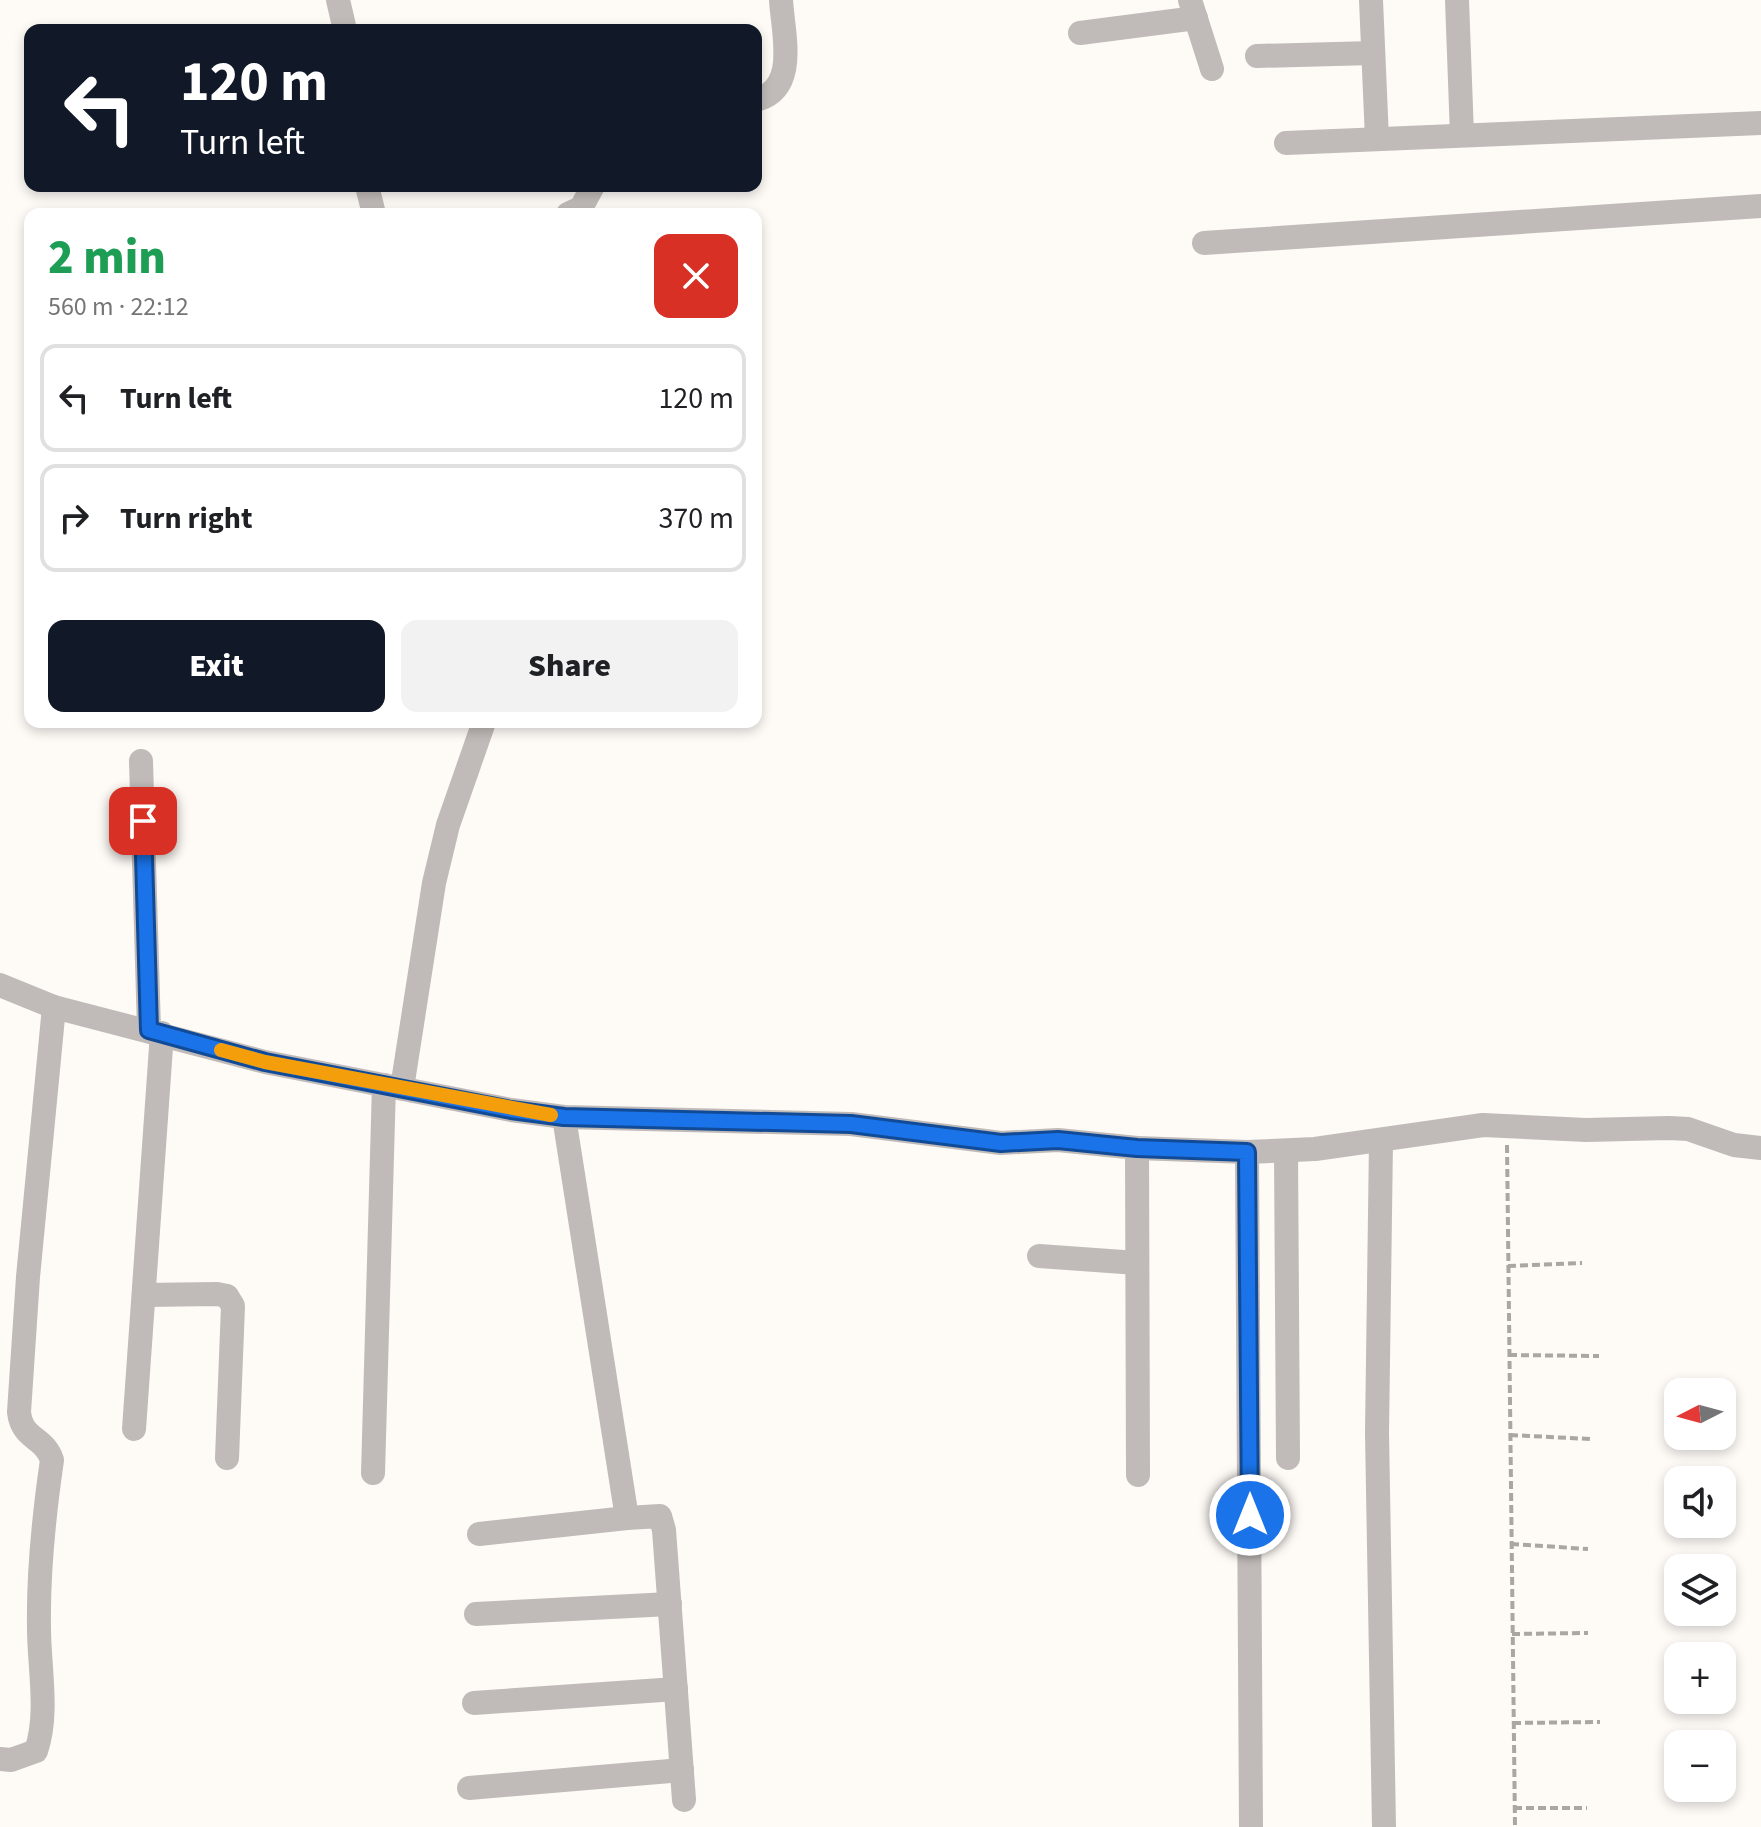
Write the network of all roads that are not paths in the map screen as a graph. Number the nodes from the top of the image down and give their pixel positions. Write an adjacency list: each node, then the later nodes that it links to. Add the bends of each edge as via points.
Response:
1 (338, 0): 6 (street)
2 (781, 0): 11 (street, via 784,78)
3 (1371, 0): 8 (street)
4 (1457, 0): 13 (street)
5 (1193, 9): 7 (street); 10 (street)
6 (344, 24)
7 (1080, 33)
8 (1373, 53): 9 (street); 14 (street)
9 (1257, 56)
10 (1212, 69)
11 (762, 98)
12 (1761, 123): 13 (street)
13 (1462, 135): 14 (street)
14 (1377, 139): 15 (street)
15 (1286, 143)
16 (1761, 206): 17 (street)
17 (1204, 243)
18 (482, 728): 23 (street, via 448,825)
19 (141, 761): 22 (street)
20 (0, 985): 21 (street)
21 (54, 1007): 22 (street); 44 (street, via 19,1412 25,1433 48,1449 52,1460 41,1555 43,1727 36,1751)
22 (155, 1031): 23 (street, via 265,1062); 32 (street)
23 (393, 1087): 24 (street); 36 (street)
24 (564, 1117): 26 (street, via 851,1124 1001,1143 1058,1140); 38 (street)
25 (1381, 1141): 27 (street, via 1460,1127 1679,1128); 28 (street); 49 (street, via 1377,1433)
26 (1137, 1148): 29 (street); 31 (street)
27 (1761, 1148)
28 (1286, 1151): 29 (street); 35 (street)
29 (1247, 1152): 48 (street)
30 (1039, 1256): 31 (street)
31 (1137, 1263): 37 (street)
32 (144, 1295): 33 (street); 34 (street, via 217,1294 227,1296 233,1306)
33 (134, 1429)
34 (227, 1458)
35 (1288, 1458)
36 (373, 1473)
37 (1138, 1475)
38 (627, 1518): 39 (street); 40 (street, via 654,1514 663,1521)
39 (479, 1534)
40 (670, 1604): 41 (street); 42 (street)
41 (476, 1614)
42 (676, 1689): 43 (street); 45 (street)
43 (474, 1703)
44 (0, 1759)
45 (682, 1770): 46 (street); 47 (street)
46 (469, 1788)
47 (684, 1800)
48 (1251, 1827)
49 (1384, 1827)

